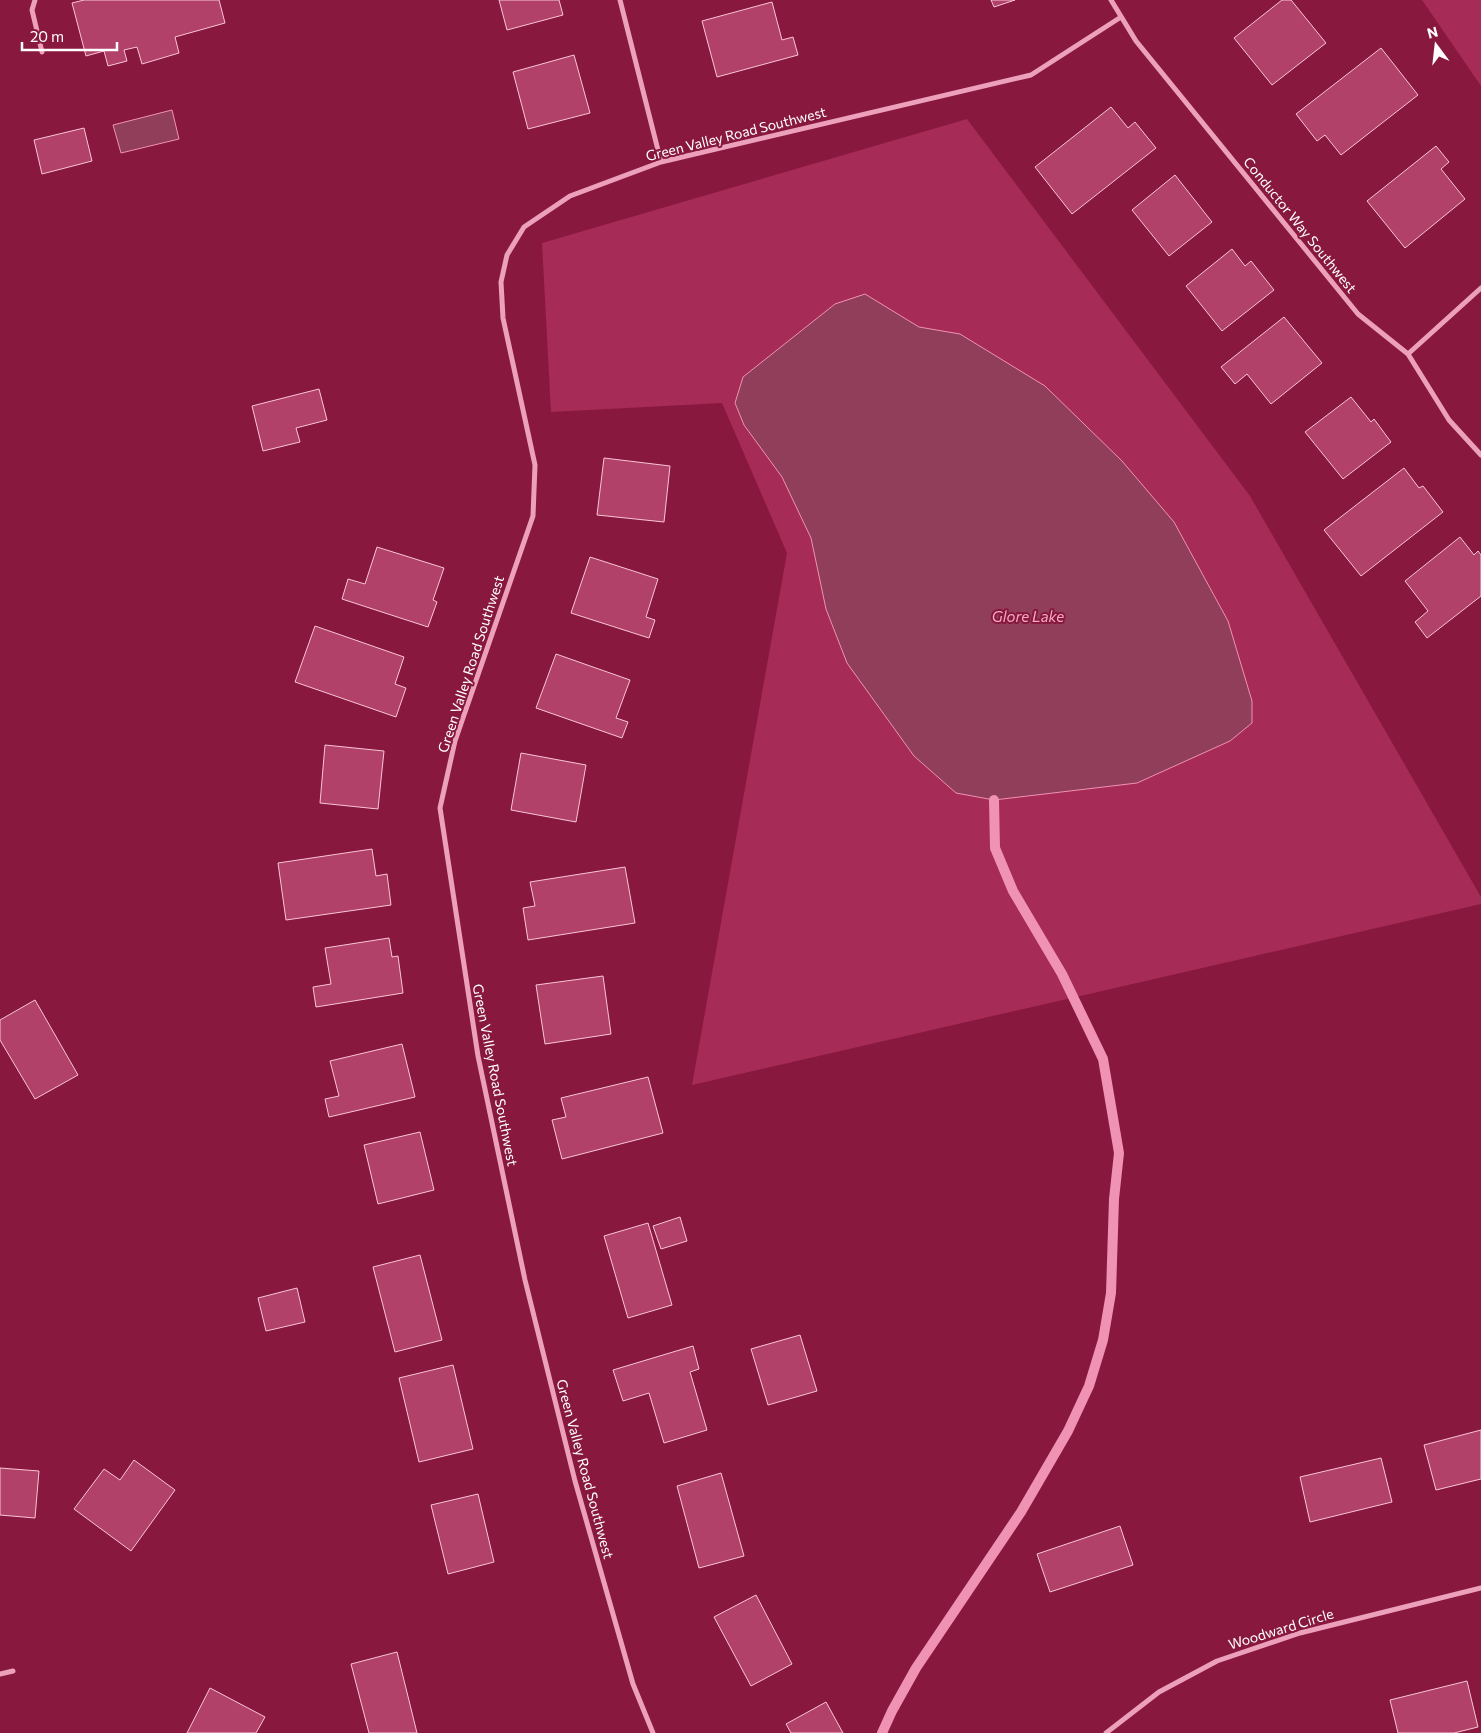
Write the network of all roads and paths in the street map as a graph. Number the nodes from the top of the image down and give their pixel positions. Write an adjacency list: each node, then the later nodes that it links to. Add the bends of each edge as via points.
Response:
1 (35, 0): 5 (street, via 32,10)
2 (620, 0): 6 (street)
3 (1110, 0): 4 (street, Conductor Way Southwest)
4 (1121, 17): 6 (street, Green Valley Road Southwest, via 1030,75); 8 (street, Conductor Way Southwest, via 1136,41 1358,314)
5 (42, 52)
6 (661, 162): 13 (street, Green Valley Road Southwest, via 570,196 524,227 507,255 501,282 503,318 534,465 533,516 455,741 440,808 478,1056 525,1280 575,1481 633,1684)
7 (1481, 288): 8 (street)
8 (1408, 354): 9 (street, Conductor Way Southwest, via 1449,420)
9 (1481, 455)
10 (1481, 1588): 14 (street, Woodward Circle, via 1300,1633 1217,1661 1159,1692)
11 (13, 1671): 12 (street)
12 (0, 1674)
13 (653, 1733)
14 (1106, 1733)

